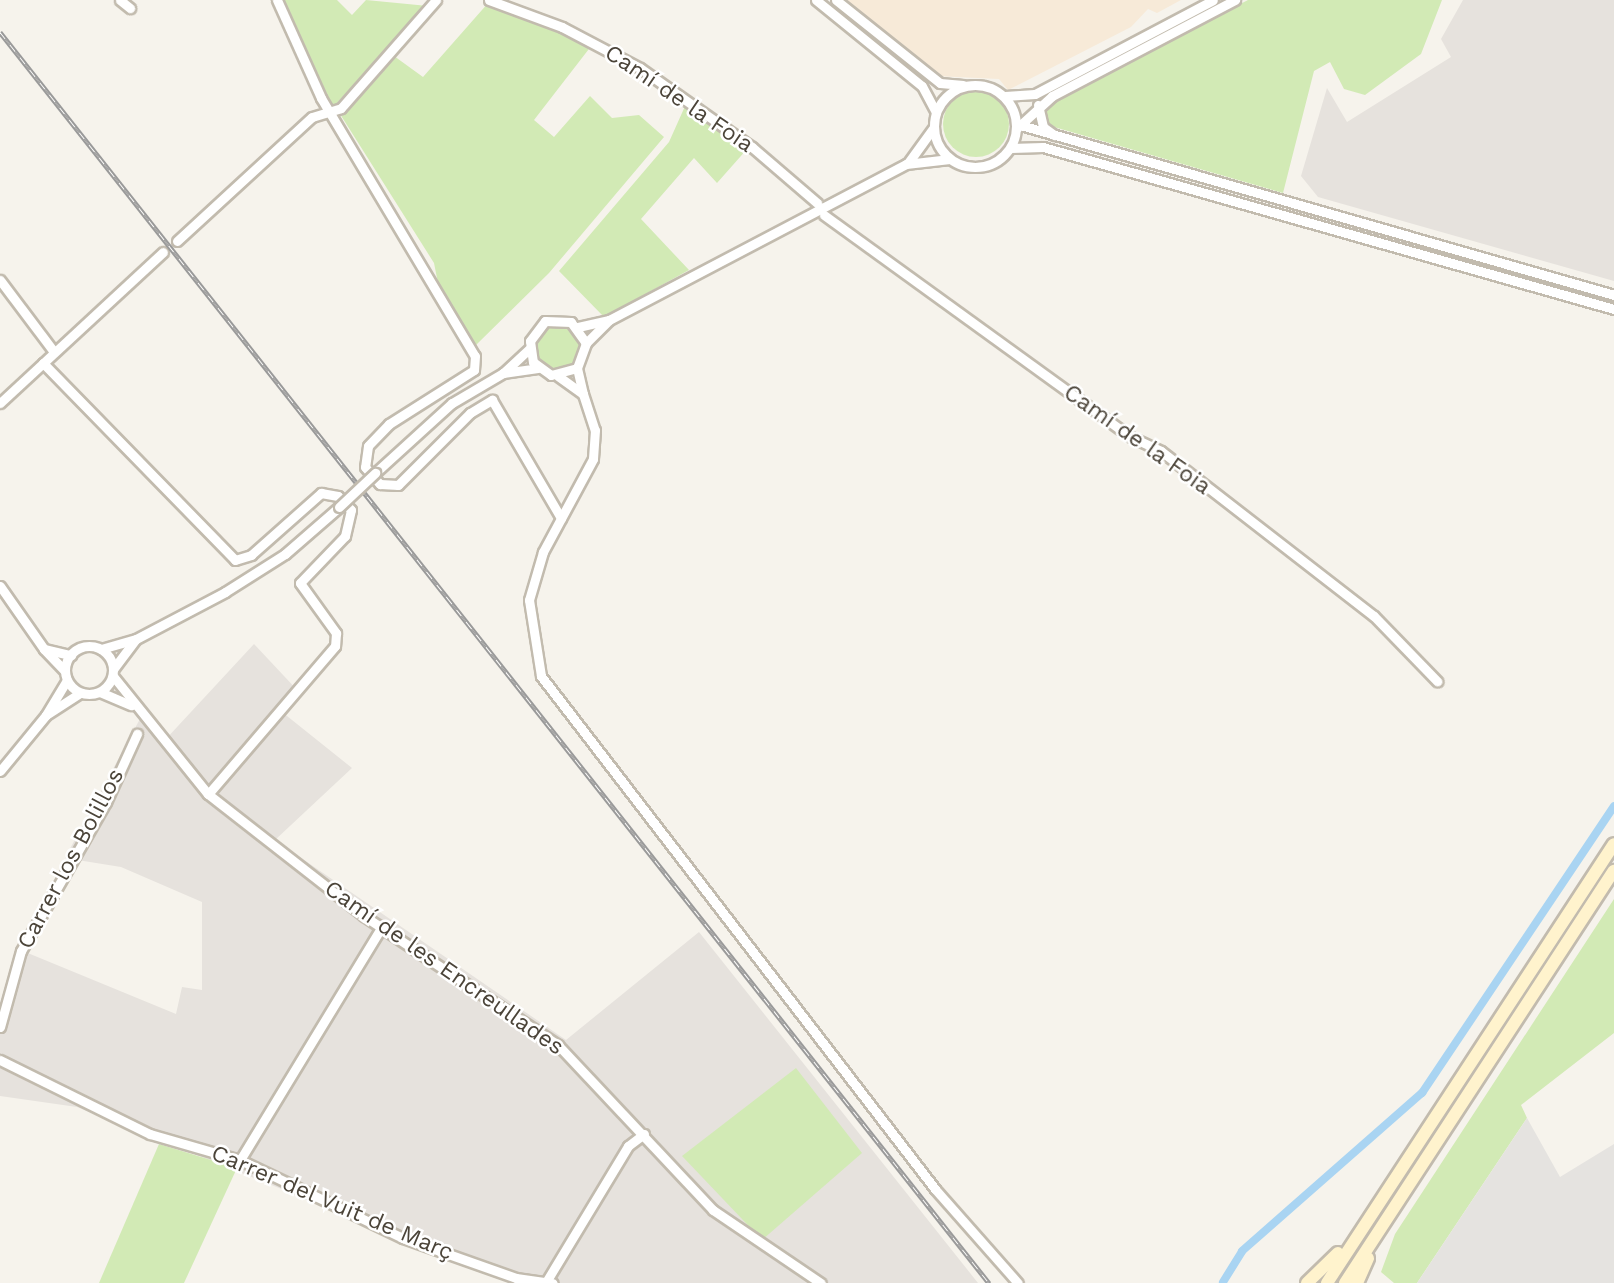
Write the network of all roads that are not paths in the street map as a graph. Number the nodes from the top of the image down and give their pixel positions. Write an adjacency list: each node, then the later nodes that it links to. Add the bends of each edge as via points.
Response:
1 (120, 0): 9 (street)
2 (277, 0): 13 (street)
3 (436, 0): 13 (street, via 341,108)
4 (489, 0): 21 (street, Camí de la Foia, via 562,27 640,68 752,147)
5 (816, 0): 14 (street, via 922,86)
6 (835, 0): 10 (street, via 940,83)
7 (1213, 0): 11 (street, via 1035,94)
8 (1235, 0): 12 (street)
9 (130, 8)
10 (965, 86): 11 (street, via 988,86); 14 (street)
11 (1004, 96): 15 (street)
12 (1038, 106): 15 (street); 17 (street, via 1043,127)
13 (329, 112): 23 (street, via 312,117); 40 (street, via 476,365 389,424 368,446 365,467 380,484 398,485 470,412 492,400)
14 (936, 112): 16 (street)
15 (1018, 126): 17 (street); 18 (street)
16 (934, 127): 19 (street); 20 (street)
17 (1062, 140): 26 (street)
18 (1010, 148): 19 (street, via 988,166); 27 (street, via 1043,147)
19 (950, 159): 20 (street)
20 (906, 164): 28 (street)
21 (817, 203)
22 (824, 215): 48 (street, Camí de la Foia, via 1122,432 1161,451 1374,616)
23 (177, 241)
24 (163, 252): 32 (street)
25 (0, 280): 32 (street)
26 (1614, 295)
27 (1614, 309)
28 (609, 320): 29 (street); 30 (street)
29 (578, 327): 30 (street); 31 (street, via 562,319 545,321 533,333)
30 (586, 343): 35 (street)
31 (529, 349): 34 (street); 36 (street)
32 (54, 352): 33 (street)
33 (43, 363): 39 (street); 57 (street, via 235,560 251,555 321,493 338,496 351,510 345,536 300,583 336,633 335,646)
34 (538, 368): 36 (street); 37 (street)
35 (577, 368): 37 (street); 38 (street)
36 (503, 373): 42 (street, bridge, via 452,403 339,507 252,575)
37 (558, 376): 38 (street)
38 (583, 394): 40 (street, via 596,441 588,474)
39 (0, 403)
40 (561, 518): 69 (street, via 528,600 533,654 550,693 935,1189)
41 (0, 586): 43 (street)
42 (136, 639): 44 (street); 46 (street)
43 (44, 649): 45 (street); 47 (street)
44 (101, 649): 45 (street, via 85,647); 46 (street)
45 (71, 655): 47 (street)
46 (113, 672): 49 (street); 51 (street, Camí de les Encreullades)
47 (66, 675): 50 (street); 52 (street)
48 (1437, 681)
49 (100, 692): 50 (street); 51 (street, Camí de les Encreullades)
50 (80, 693): 52 (street)
51 (133, 705): 57 (street, Camí de les Encreullades, via 168,738)
52 (46, 715): 55 (street)
53 (137, 734): 61 (street, Carrer los Bolillos, via 107,802 21,951)
54 (0, 753): 55 (street)
55 (13, 755): 56 (street)
56 (0, 771)
57 (208, 793): 60 (street, Camí de les Encreullades)
58 (1614, 845): 65 (main road)
59 (1614, 871): 66 (main road)
60 (381, 928): 63 (street, Camí de les Encreullades, via 558,1045); 64 (street)
61 (0, 1027)
62 (0, 1060): 64 (street, Carrer del Vuit de Març, via 150,1134)
63 (644, 1134): 67 (street, via 628,1146); 68 (street, Camí de les Encreullades, via 713,1210)
64 (240, 1160): 67 (street, Carrer del Vuit de Març, via 403,1238 516,1278)
65 (1357, 1237): 70 (main road); 71 (main road)
66 (1370, 1244): 72 (main road); 73 (main road)
67 (550, 1282)
68 (821, 1283)
69 (1018, 1283)
70 (1307, 1283)
71 (1327, 1283)
72 (1345, 1283)
73 (1357, 1283)

